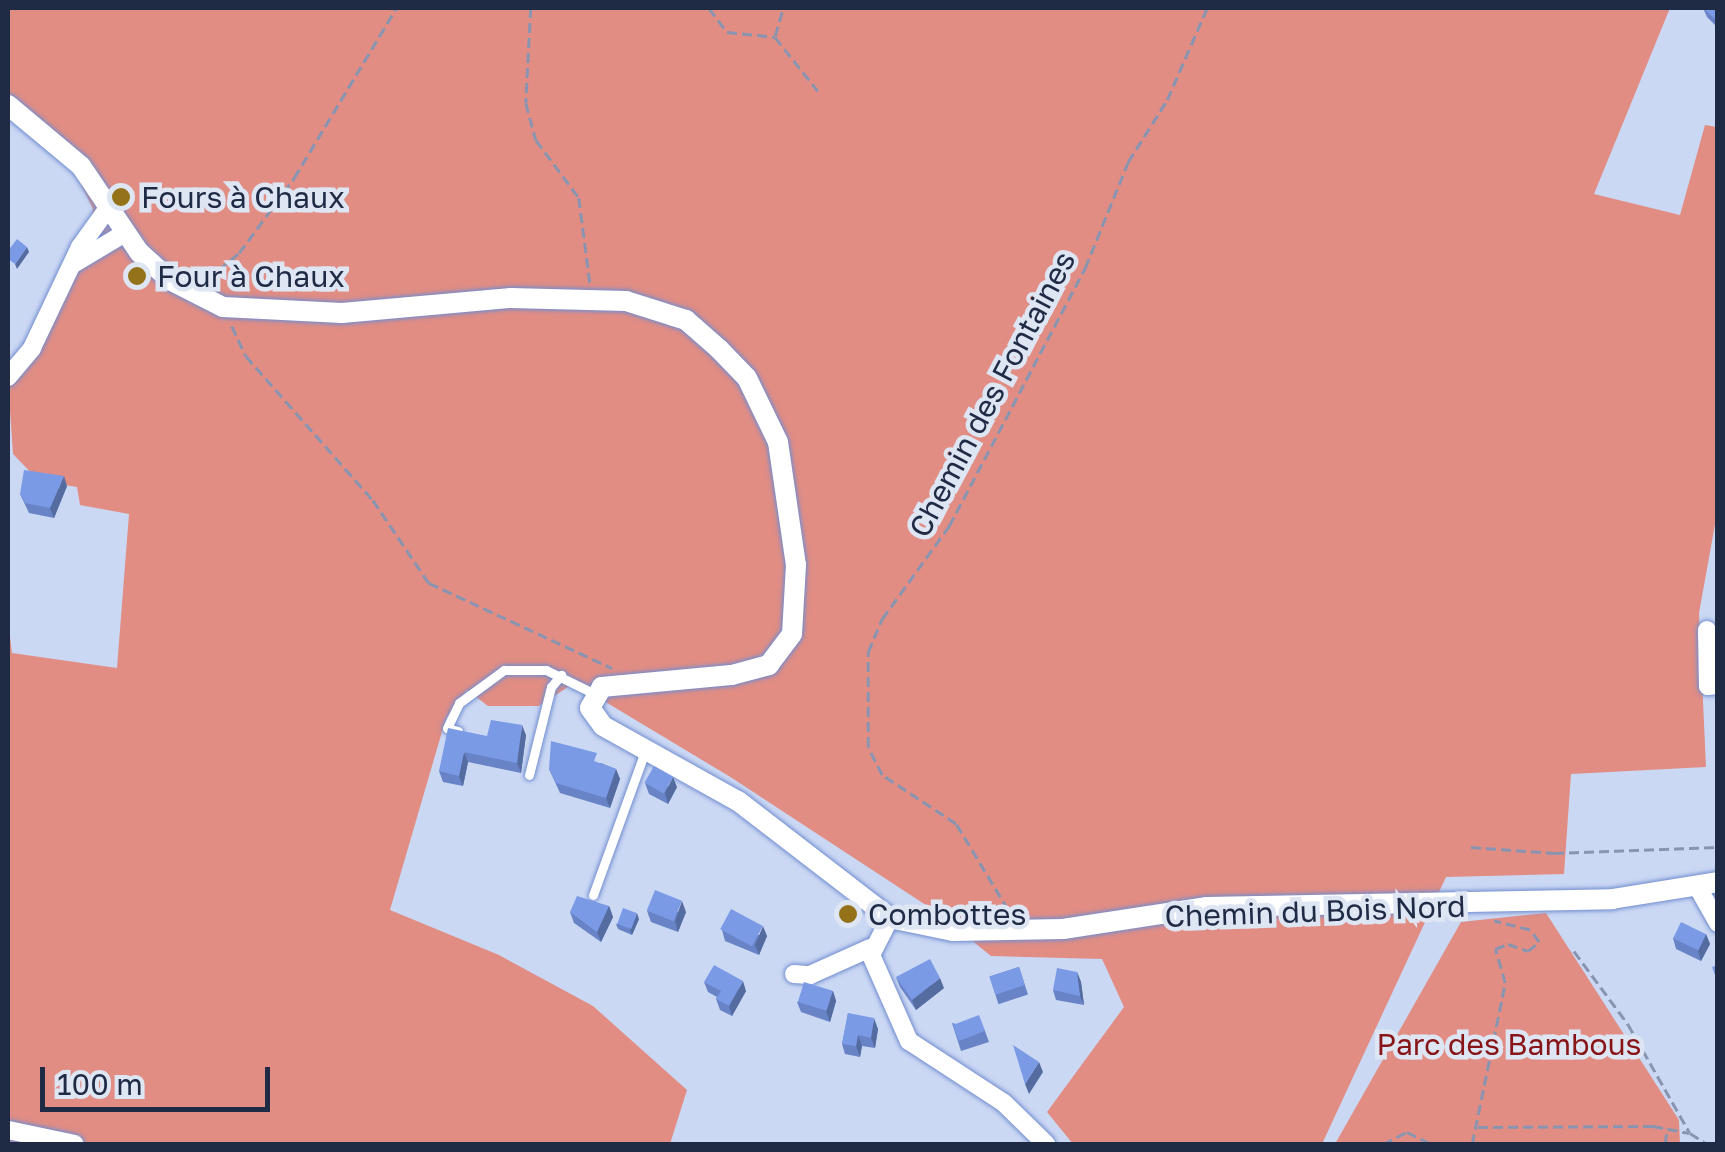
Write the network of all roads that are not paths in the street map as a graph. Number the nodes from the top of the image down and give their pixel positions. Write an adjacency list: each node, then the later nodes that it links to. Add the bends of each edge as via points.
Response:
1 (8, 105): 2 (street, via 81,166)
2 (108, 208): 3 (street); 4 (street)
3 (125, 233): 4 (street); 9 (street, via 191,292 223,307 342,313 511,298 607,300 686,320 746,378 778,442 796,565 792,634 769,665)
4 (74, 264): 5 (street, via 32,348)
5 (8, 377)
6 (1708, 630): 8 (street, via 1708,686)
7 (561, 675): 9 (lane); 10 (lane, via 533,669 491,674 449,717 447,728); 12 (lane, via 551,688)
8 (1718, 685)
9 (598, 690): 11 (street, Chemin du Bois Nord, via 594,718)
10 (475, 734)
11 (646, 748): 14 (lane); 15 (street, Chemin du Bois Nord, via 738,801)
12 (528, 775)
13 (1707, 884): 15 (street, Chemin du Bois Nord, via 1655,897 1207,908 1013,930 926,928); 16 (street)
14 (593, 895)
15 (890, 918): 17 (street)
16 (1718, 923)
17 (870, 948): 18 (street, via 810,975); 21 (street, via 888,1006 916,1050 1004,1103)
18 (794, 974)
19 (8, 1130): 20 (street)
20 (75, 1144)
21 (1046, 1144)

